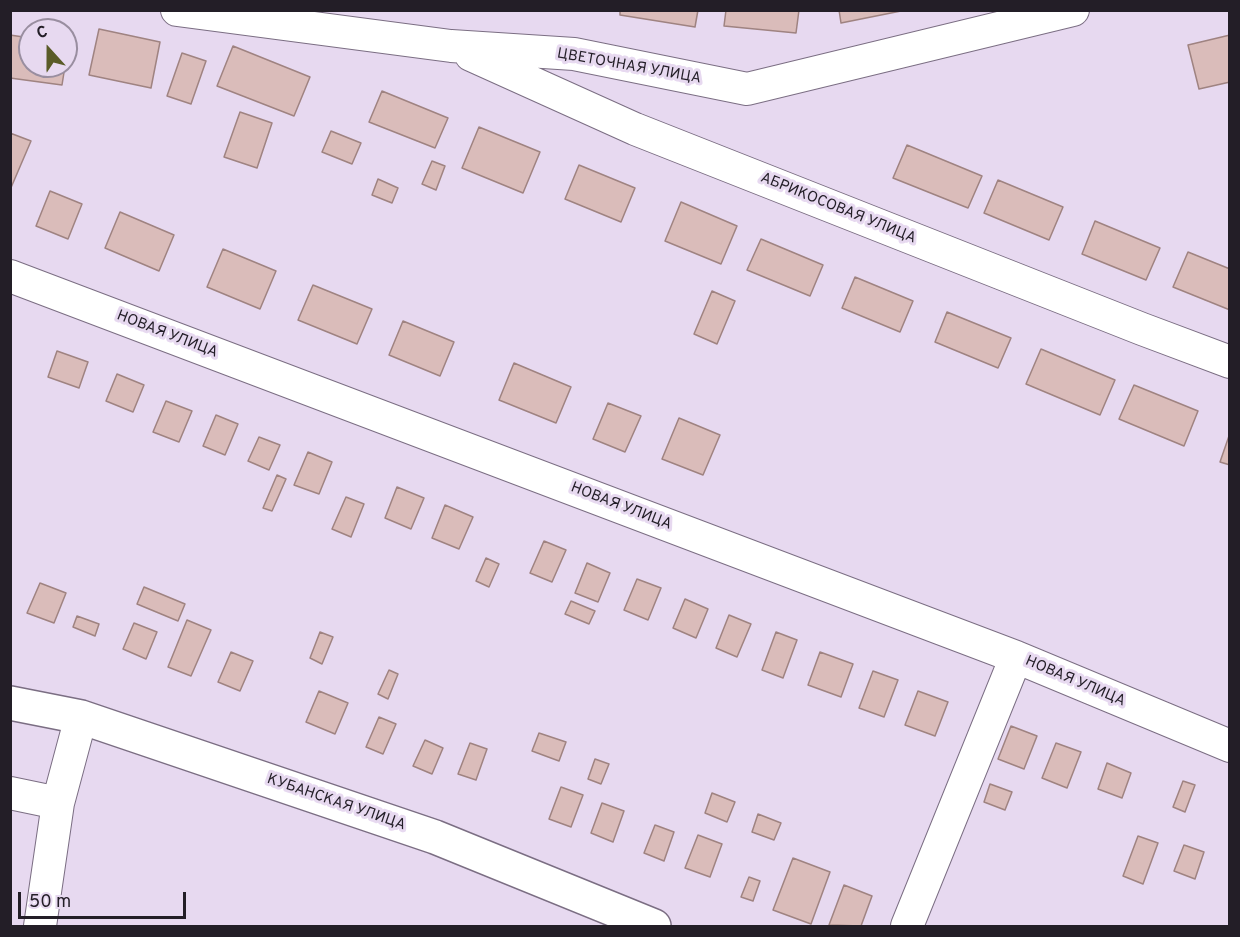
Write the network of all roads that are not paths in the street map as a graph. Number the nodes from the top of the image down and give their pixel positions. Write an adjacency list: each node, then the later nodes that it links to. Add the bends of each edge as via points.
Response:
1 (177, 10): 3 (street, ЦВЕТОЧНАЯ УЛИЦА)
2 (1073, 10): 3 (street, ЦВЕТОЧНАЯ УЛИЦА, via 747,89 574,54)
3 (451, 46): 5 (street, АБРИКОСОВАЯ УЛИЦА, via 635,129)
4 (10, 276): 6 (street, НОВАЯ УЛИЦА)
5 (1230, 362)
6 (1017, 657): 9 (street, НОВАЯ УЛИЦА); 14 (street)
7 (10, 703): 8 (main road, КУБАНСКАЯ УЛИЦА)
8 (81, 717): 11 (street); 13 (main road, КУБАНСКАЯ УЛИЦА, via 435,837)
9 (1230, 746)
10 (10, 793): 11 (street)
11 (58, 803): 12 (street)
12 (40, 927)
13 (654, 927)
14 (907, 927)

